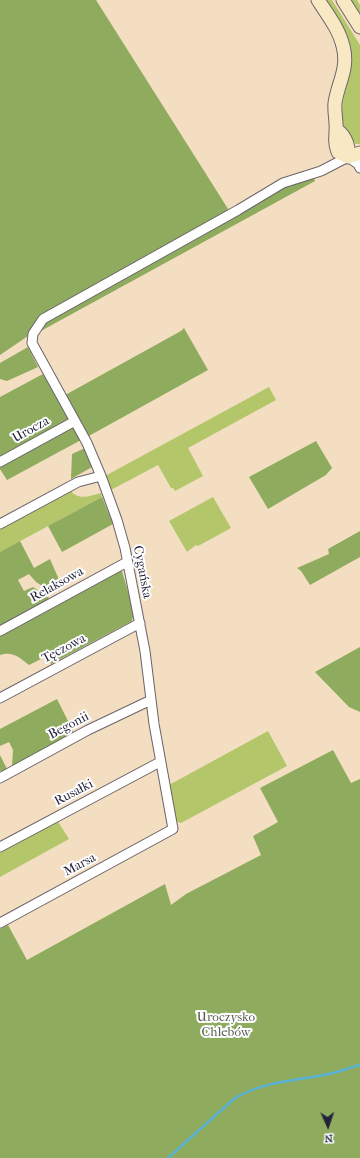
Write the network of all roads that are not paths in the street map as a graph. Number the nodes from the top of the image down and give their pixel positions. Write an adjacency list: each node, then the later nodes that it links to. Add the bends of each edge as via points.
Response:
1 (318, 0): 4 (street, via 338,31 345,63 335,110 334,141 338,152)
2 (343, 0): 3 (street)
3 (360, 28)
4 (354, 155): 5 (street); 6 (street, Cygańska, via 321,171 283,182 43,320 35,329 32,343)
5 (360, 168)
6 (75, 421): 7 (street, Urocza); 8 (street, Cygańska)
7 (0, 462)
8 (101, 476): 9 (street, via 78,482); 10 (street, Cygańska, via 117,520)
9 (0, 524)
10 (127, 562): 11 (street, Cygańska); 12 (street, Relaksowa)
11 (140, 623): 13 (street, Tęczowa); 14 (street, Cygańska)
12 (0, 631)
13 (0, 698)
14 (151, 700): 15 (street, Cygańska); 16 (street, Begonii, via 88,730)
15 (160, 762): 17 (street, Cygańska); 18 (street, Rusałki)
16 (0, 778)
17 (173, 829): 19 (street, Marsa)
18 (0, 847)
19 (0, 923)

